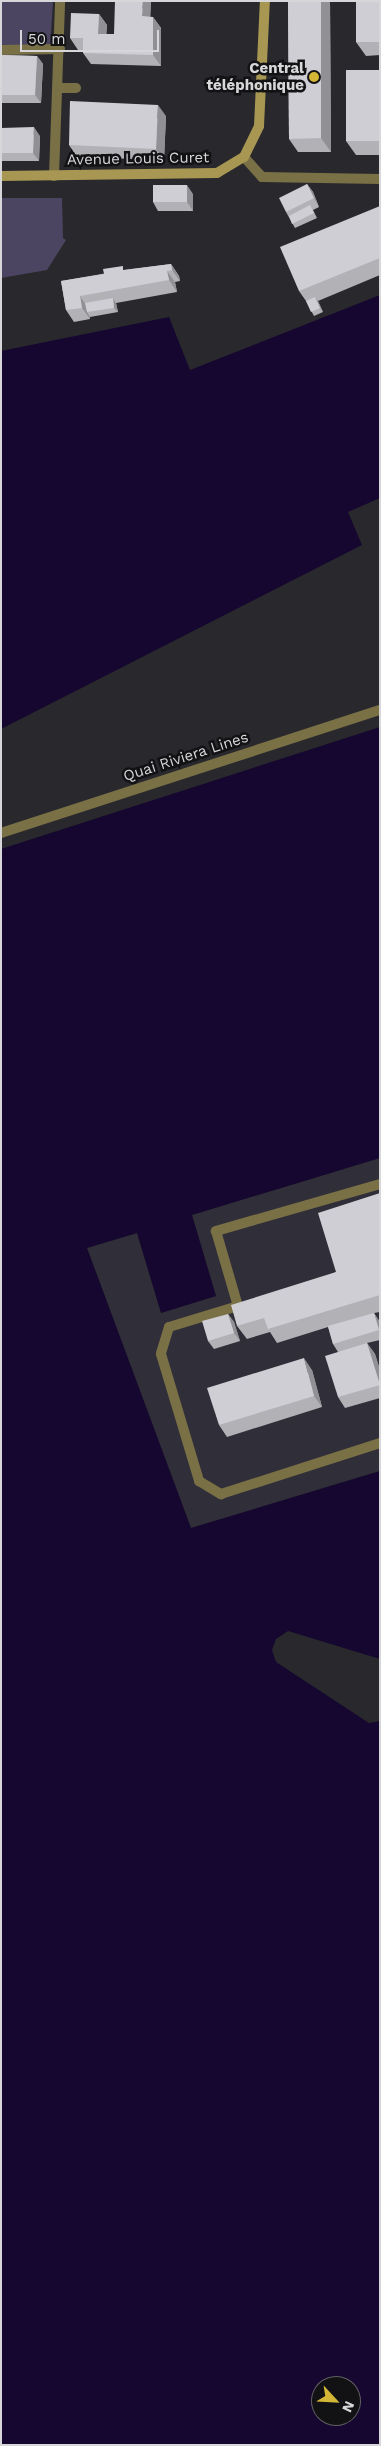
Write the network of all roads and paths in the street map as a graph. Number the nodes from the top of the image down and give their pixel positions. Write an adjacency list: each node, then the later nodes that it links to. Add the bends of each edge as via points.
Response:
1 (60, 1): 3 (street)
2 (264, 1): 7 (main road, via 259,126)
3 (60, 49): 4 (street); 5 (street)
4 (1, 50)
5 (58, 88): 6 (street); 9 (street)
6 (76, 88)
7 (244, 157): 9 (main road, Avenue Louis Curet, via 217,173); 10 (street, via 262,176)
8 (1, 176): 9 (main road, Avenue Louis Curet)
9 (54, 176)
10 (380, 179)
11 (380, 710): 12 (street, Quai Riviera Lines)
12 (1, 833)
13 (380, 1184): 14 (street, via 216,1231 238,1306 169,1327 161,1354 199,1481 220,1494)
14 (380, 1443)

